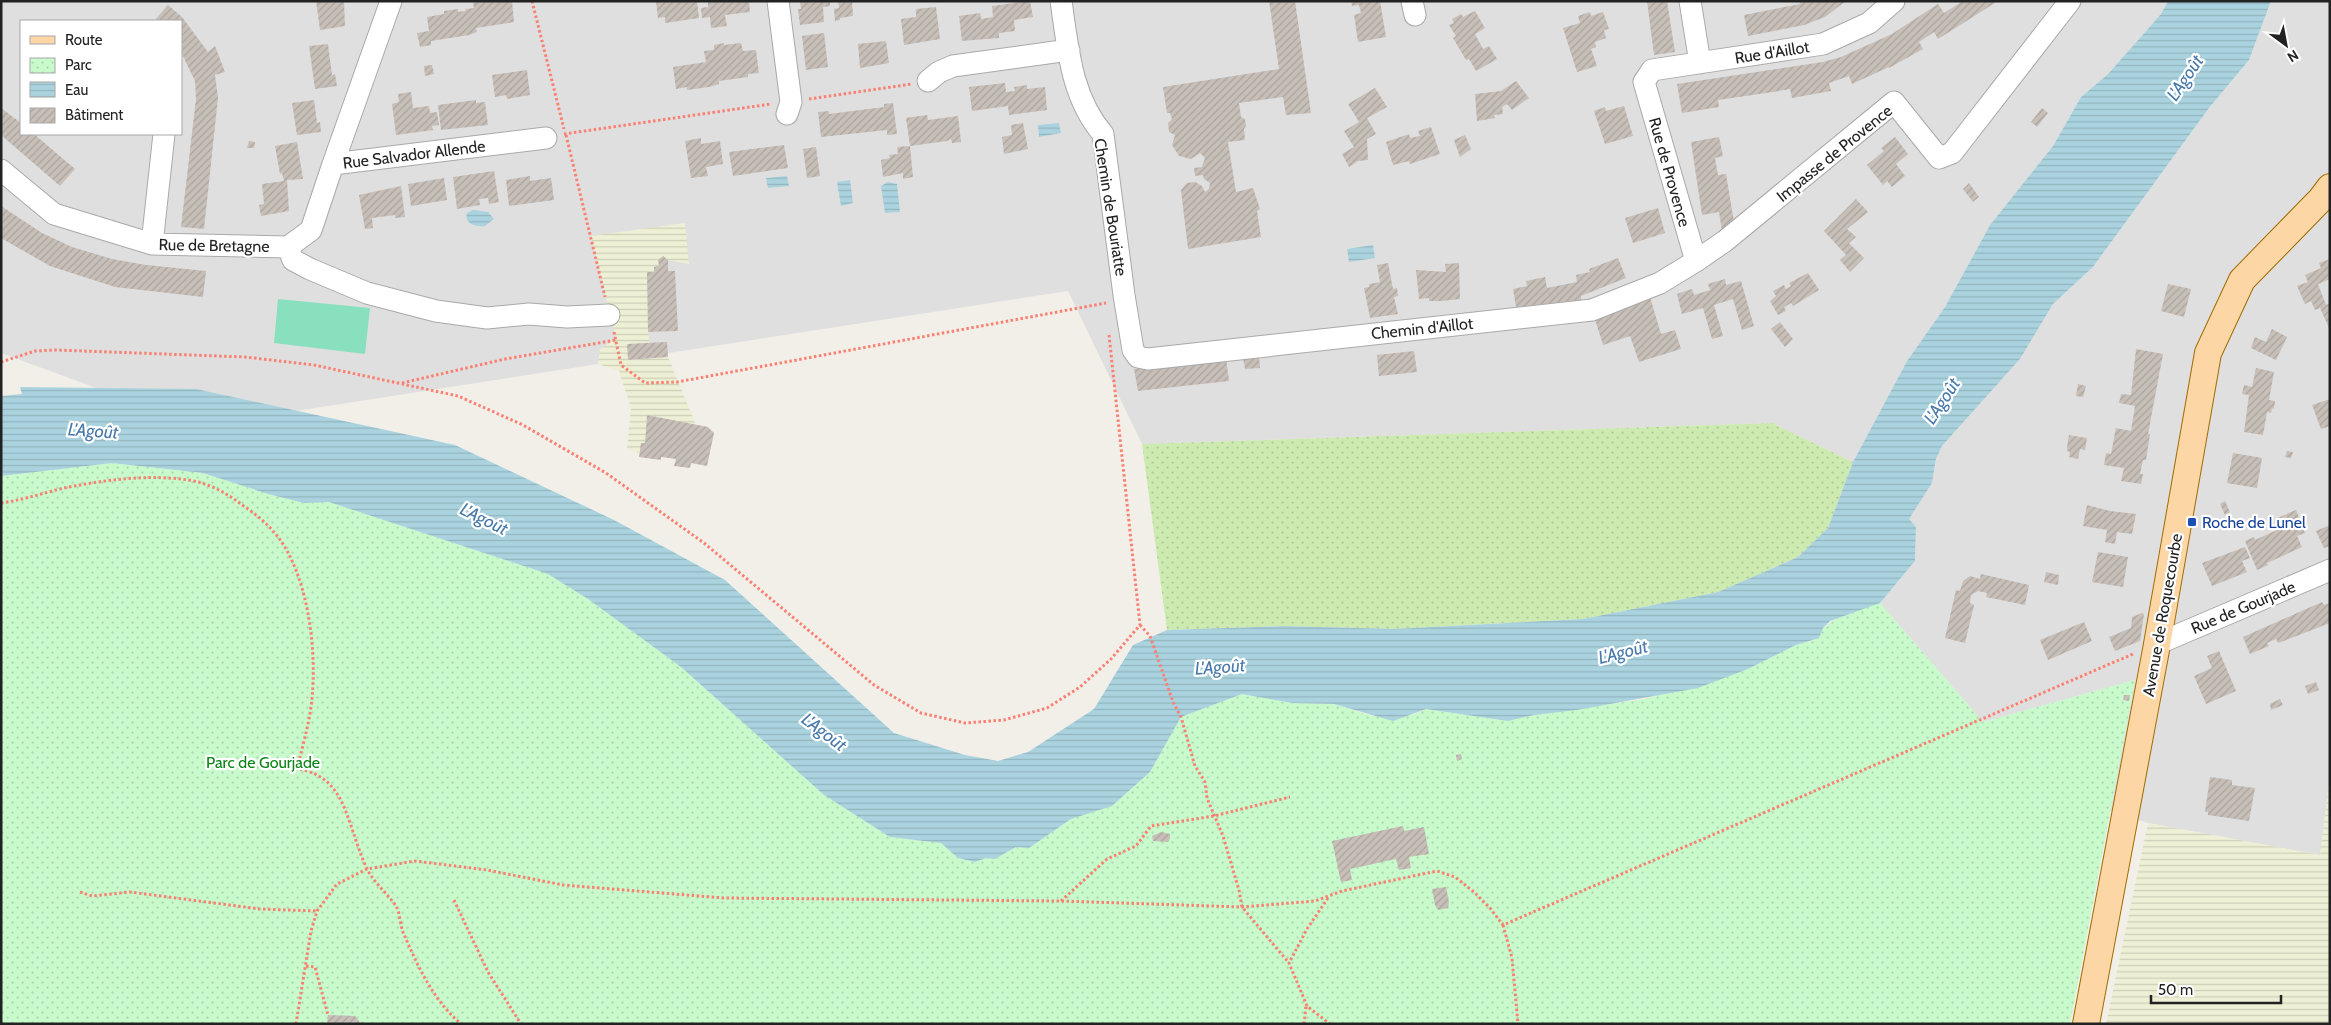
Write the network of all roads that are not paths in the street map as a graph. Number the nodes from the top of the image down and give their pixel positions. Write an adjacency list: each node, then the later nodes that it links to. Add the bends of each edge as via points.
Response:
1 (391, 1): 14 (street, Rue Salvador Allende)
2 (778, 1): 11 (street)
3 (1061, 1): 7 (street, Chemin de Bouriatte)
4 (1690, 1): 8 (street)
5 (1894, 1): 8 (street, Rue d'Aillot, via 1869,23 1823,44)
6 (2070, 1): 19 (street, Impasse de Provence, via 1952,153 1939,158 1894,102 1725,241)
7 (1068, 50): 9 (street, via 954,66); 21 (street, Chemin de Bouriatte, via 1078,94 1092,122 1103,134 1133,350)
8 (1700, 63): 10 (street, Rue d'Aillot, via 1652,70)
9 (928, 81)
10 (1644, 82): 19 (street, Rue de Provence)
11 (789, 108)
12 (164, 135): 17 (street)
13 (556, 136): 14 (street, Rue Salvador Allende)
14 (333, 164): 18 (street, Rue de Bretagne, via 311,230)
15 (1, 170): 17 (street, Rue de Bretagne, via 54,214)
16 (2327, 197): 23 (main road, Avenue de Roquecourbe, via 2242,280 2208,353)
17 (152, 244): 18 (street, Rue de Bretagne)
18 (288, 246): 20 (street, via 294,260 310,269 367,293 436,311 487,318 529,314 567,317)
19 (1696, 261): 21 (street, Chemin d'Aillot, via 1660,283 1592,310 1148,359)
20 (609, 315)
21 (1138, 357)
22 (2330, 570): 23 (street, Rue de Gourjade)
23 (2157, 644): 24 (main road, Avenue de Roquecourbe)
24 (2086, 1024)

